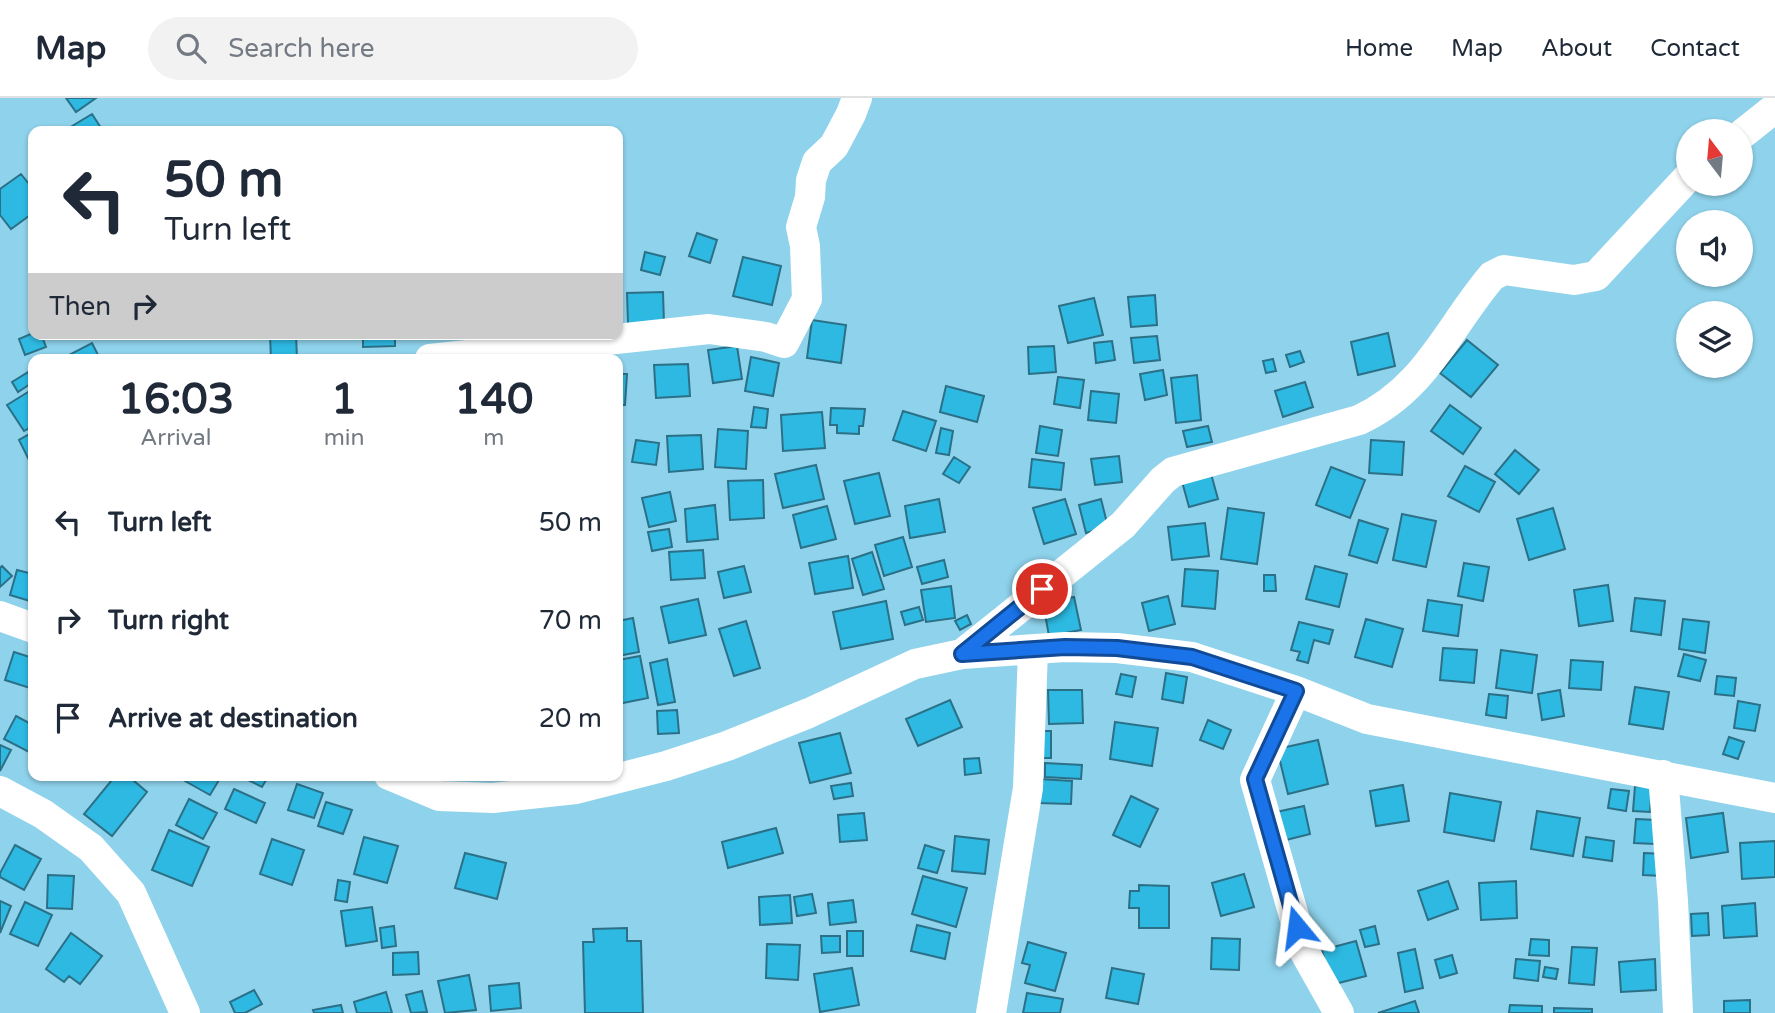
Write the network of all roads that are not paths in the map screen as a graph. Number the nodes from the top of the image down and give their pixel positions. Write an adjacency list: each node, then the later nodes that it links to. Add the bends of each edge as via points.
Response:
1 (857, 98): 5 (street, via 834,146 817,162 811,180 801,227 807,299 785,343 709,329)
2 (1775, 108): 3 (street)
3 (1754, 125)
4 (1676, 190): 11 (street, via 1596,276 1574,280 1504,270 1492,276 1432,361 1379,411 1173,472 1123,524)
5 (623, 338)
6 (607, 340): 7 (street)
7 (476, 354)
8 (0, 615): 9 (street)
9 (28, 626)
10 (1033, 650): 11 (street); 12 (street, via 1117,648 1192,657); 20 (street, via 1028,788)
11 (962, 654): 14 (street, via 915,664 727,746)
12 (1296, 691): 13 (street, via 1367,719); 21 (street, via 1255,779 1304,951)
13 (1662, 775): 18 (street); 22 (street)
14 (623, 777)
15 (403, 781): 16 (street, via 439,796 493,798)
16 (607, 781)
17 (0, 791): 19 (street, via 91,848 131,893)
18 (1775, 798)
19 (185, 1013)
20 (991, 1013)
21 (1339, 1013)
22 (1678, 1013)

